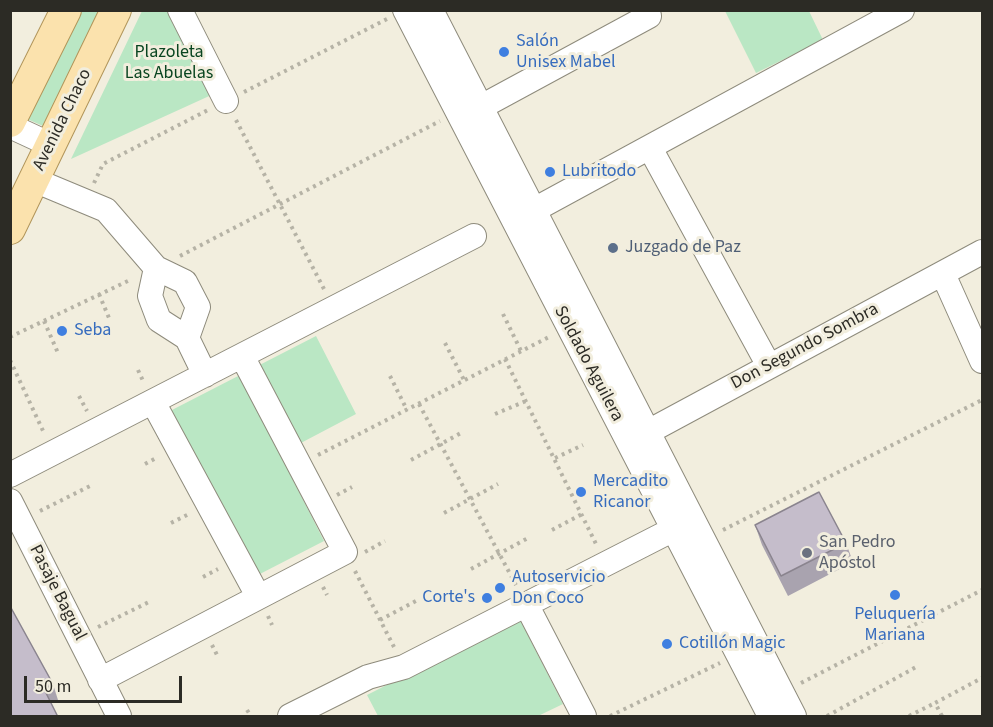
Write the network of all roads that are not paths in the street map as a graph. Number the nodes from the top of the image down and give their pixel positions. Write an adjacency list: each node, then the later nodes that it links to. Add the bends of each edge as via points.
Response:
1 (66, 10): 10 (main road)
2 (116, 10): 11 (main road, Avenida Chaco)
3 (180, 10): 8 (street)
4 (405, 10): 14 (street, Soldado Aguilera, via 456,113)
5 (431, 10): 9 (street, Soldado Aguilera)
6 (902, 10): 12 (street)
7 (649, 16): 9 (street)
8 (226, 101)
9 (481, 107): 14 (street, Soldado Aguilera)
10 (10, 124): 11 (street)
11 (51, 145): 13 (main road, Avenida Chaco)
12 (650, 148): 14 (street); 23 (street)
13 (34, 180): 15 (main road, Avenida Chaco); 18 (street, via 106,210)
14 (524, 216): 26 (street, Soldado Aguilera); 26 (street, Soldado Aguilera, via 568,327)
15 (10, 229)
16 (474, 236): 21 (street)
17 (982, 252): 19 (street, Don Segundo Sombra)
18 (156, 268): 20 (street, via 150,296 159,320); 20 (street, via 185,282 198,307)
19 (943, 274): 22 (street); 23 (street, Don Segundo Sombra)
20 (187, 338): 24 (street)
21 (242, 356): 24 (street); 30 (street, via 345,552)
22 (982, 361)
23 (769, 366): 26 (street, Don Segundo Sombra)
24 (205, 375): 25 (street)
25 (153, 402): 27 (street); 30 (street)
26 (638, 437): 29 (street, Soldado Aguilera); 32 (street, Soldado Aguilera, via 703,540)
27 (10, 476)
28 (15, 511): 33 (street, Pasaje Bagual)
29 (672, 530): 31 (street); 32 (street, Soldado Aguilera)
30 (258, 597): 33 (street)
31 (527, 606): 34 (street); 36 (street, via 404,667 368,677)
32 (751, 662): 37 (street, Soldado Aguilera); 38 (street, Soldado Aguilera, via 782,693)
33 (100, 680): 35 (street, Pasaje Bagual)
34 (576, 714)
35 (119, 717)
36 (290, 717)
37 (770, 717)
38 (794, 717)

